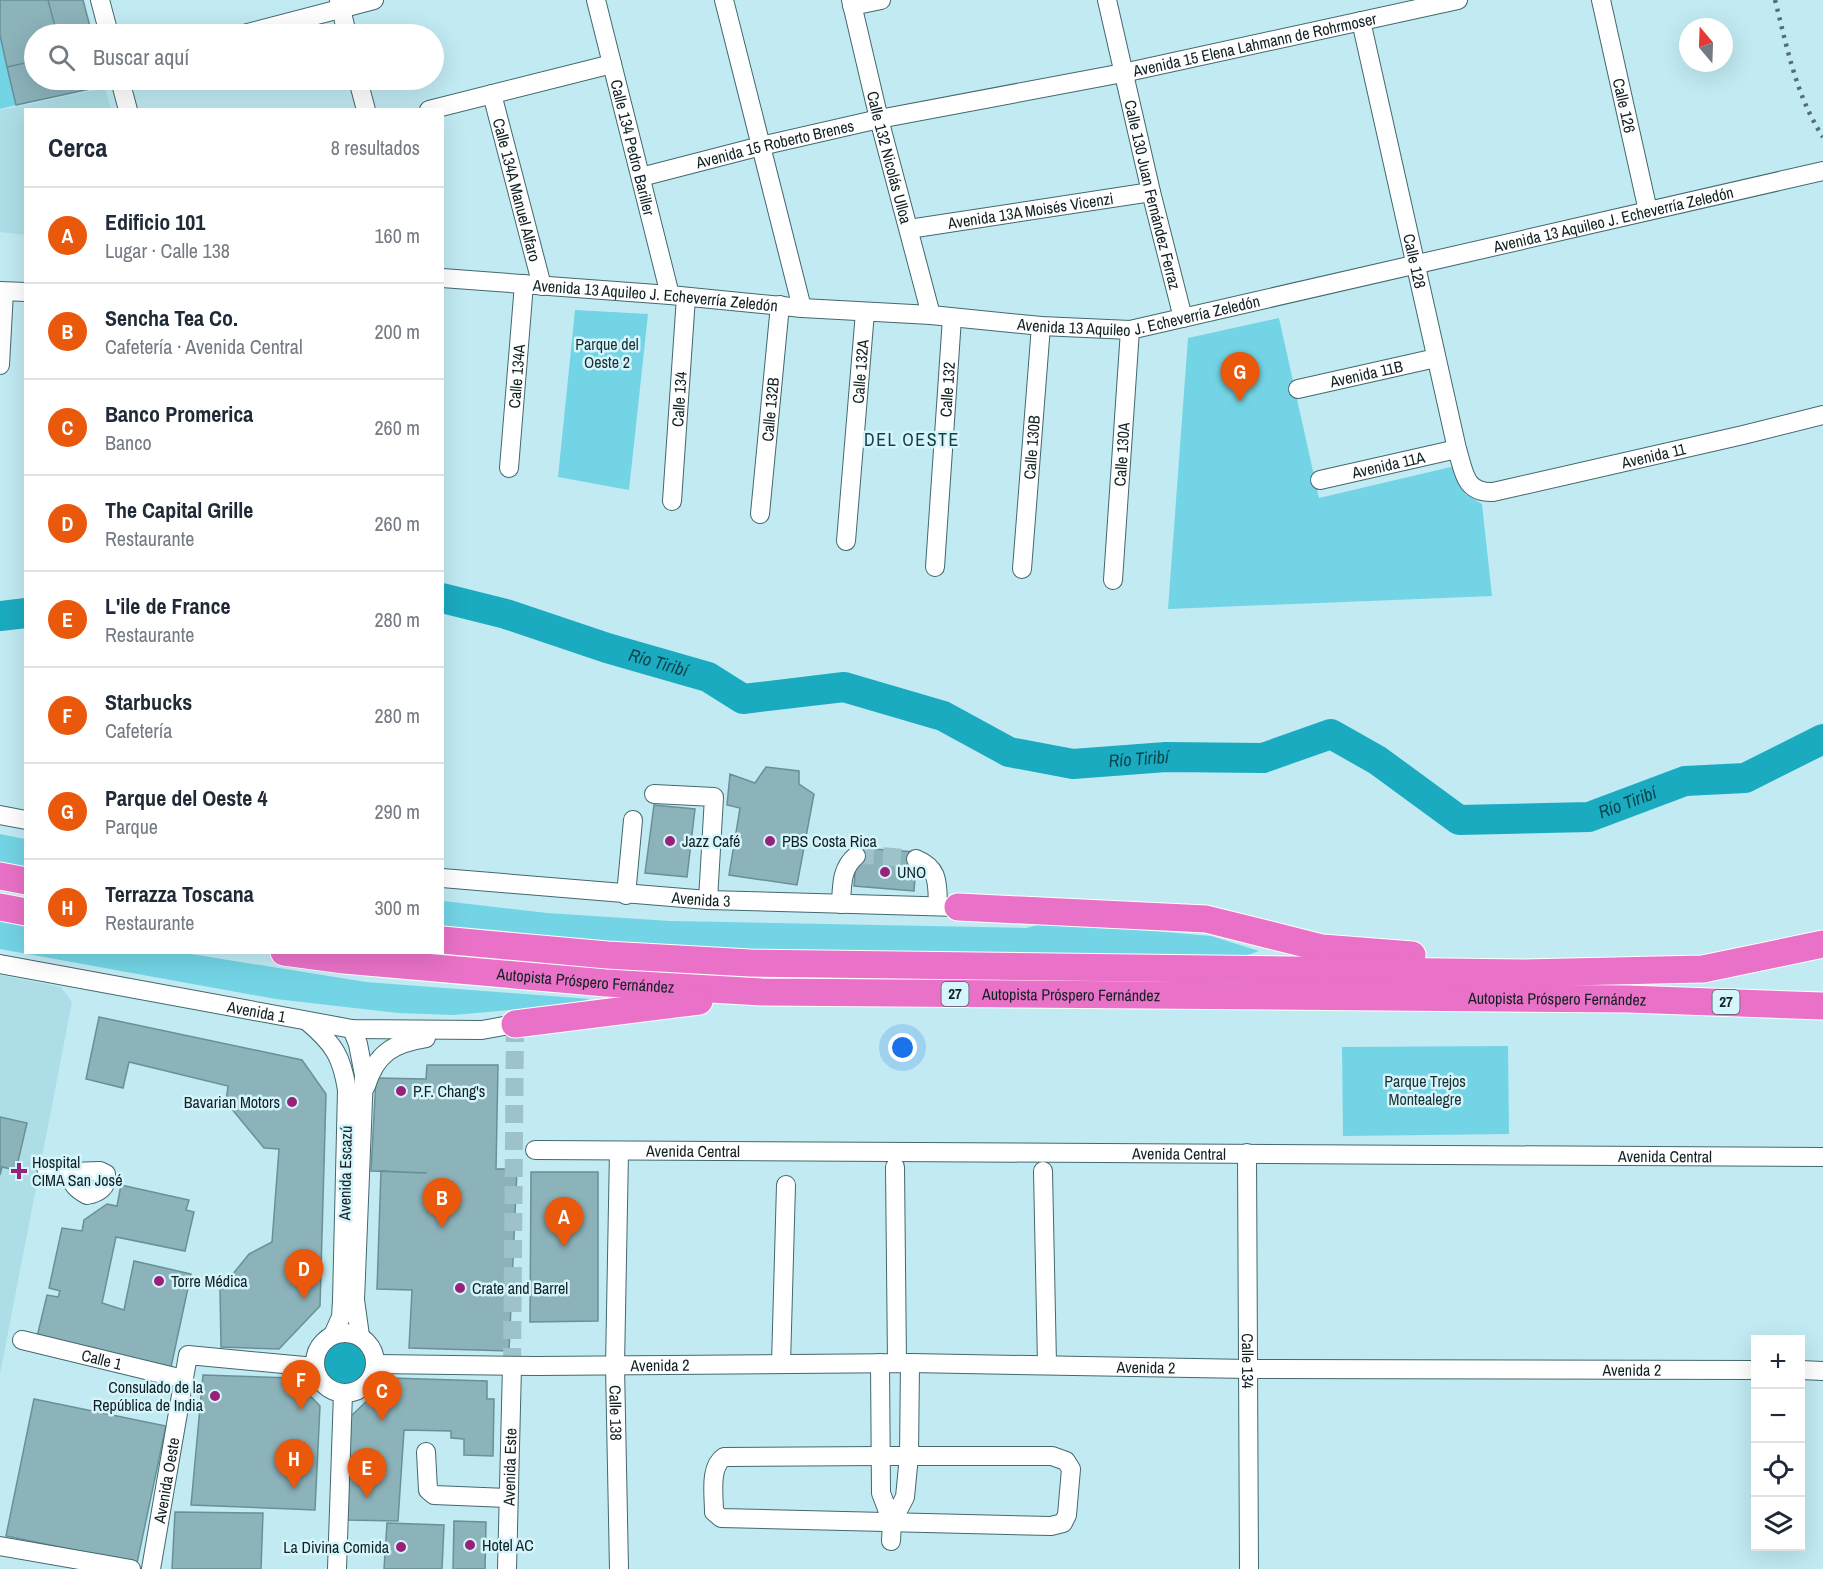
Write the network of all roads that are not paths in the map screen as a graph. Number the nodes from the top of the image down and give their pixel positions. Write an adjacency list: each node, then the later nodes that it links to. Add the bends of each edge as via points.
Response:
1 (100, 0): 12 (street)
2 (374, 0): 10 (street)
3 (596, 0): 15 (street, Calle 134 Pedro Bariller)
4 (724, 0): 24 (street)
5 (881, 0): 9 (street)
6 (1107, 0): 16 (street, Calle 130 Juan Fernández Ferraz)
7 (1458, 0): 11 (street, Avenida 15 Elena Lahmann de Rohrmoser)
8 (1601, 0): 28 (street, Calle 126)
9 (851, 3): 23 (street, Calle 132 Nicolás Ulloa)
10 (340, 4): 13 (street); 14 (street)
11 (1361, 21): 16 (street, Avenida 15 Elena Lahmann de Rohrmoser); 30 (street, Calle 128)
12 (106, 24)
13 (276, 24)
14 (345, 24)
15 (612, 64): 19 (street); 26 (street, Calle 134 Pedro Bariller)
16 (1123, 73): 23 (street, Avenida 15 Roberto Brenes); 27 (street, Calle 130 Juan Fernández Ferraz)
17 (123, 90): 20 (street)
18 (361, 90): 21 (street)
19 (492, 94): 22 (street); 33 (street, Calle 134A Manuel Alfaro)
20 (127, 108)
21 (365, 108)
22 (437, 108)
23 (879, 119): 24 (street, Avenida 15 Roberto Brenes); 29 (street, Calle 132 Nicolás Ulloa)
24 (761, 146): 26 (street, Avenida 15 Roberto Brenes); 38 (street)
25 (1823, 171): 28 (street, Avenida 13 Aquileo J. Echeverría Zeledón)
26 (640, 177): 36 (street, Calle 134 Pedro Bariller)
27 (1151, 192): 29 (street, Avenida 13A Moisés Vicenzi); 42 (street, Calle 130 Juan Fernández Ferraz)
28 (1648, 211): 30 (street, Avenida 13 Aquileo J. Echeverría Zeledón)
29 (909, 229): 40 (street, Calle 132 Nicolás Ulloa)
30 (1415, 264): 42 (street, Avenida 13 Aquileo J. Echeverría Zeledón); 45 (street, Calle 128)
31 (444, 278): 32 (street, Avenida 13 Aquileo J. Echeverría Zeledón)
32 (524, 284): 33 (street, Avenida 13 Aquileo J. Echeverría Zeledón); 50 (street, Calle 134A)
33 (542, 286): 36 (street, Avenida 13 Aquileo J. Echeverría Zeledón)
34 (2, 292): 35 (street); 46 (street)
35 (24, 292)
36 (678, 296): 37 (street, Avenida 13 Aquileo J. Echeverría Zeledón); 53 (street, Calle 134)
37 (780, 305): 38 (street, Avenida 13 Aquileo J. Echeverría Zeledón); 54 (street, Calle 132B)
38 (802, 308): 39 (street, Avenida 13 Aquileo J. Echeverría Zeledón)
39 (865, 312): 40 (street, Avenida 13 Aquileo J. Echeverría Zeledón); 55 (street, Calle 132A)
40 (931, 315): 41 (street, Avenida 13 Aquileo J. Echeverría Zeledón)
41 (952, 318): 43 (street, Avenida 13 Aquileo J. Echeverría Zeledón); 56 (street, Calle 132)
42 (1183, 318): 44 (street, Avenida 13 Aquileo J. Echeverría Zeledón)
43 (1041, 326): 44 (street, Avenida 13 Aquileo J. Echeverría Zeledón); 57 (street, Calle 130B)
44 (1130, 330): 58 (street, Calle 130A)
45 (1436, 358): 47 (street, Avenida 11B); 49 (street, Calle 128)
46 (0, 365)
47 (1298, 389)
48 (1823, 415): 52 (street, Avenida 11)
49 (1457, 449): 51 (street, Avenida 11A); 52 (street, Calle 128, via 1467,482)
50 (509, 468)
51 (1320, 480)
52 (1483, 492)
53 (672, 501)
54 (760, 514)
55 (846, 541)
56 (935, 567)
57 (1022, 569)
58 (1113, 580)
59 (654, 794): 69 (street, via 714,797)
60 (0, 815): 61 (street)
61 (24, 820)
62 (633, 820): 68 (street)
63 (856, 856): 70 (street, via 843,877)
64 (916, 859): 72 (street, via 928,864)
65 (0, 876): 67 (highway)
66 (444, 878): 68 (street, Avenida 3)
67 (24, 881)
68 (626, 895): 69 (street, Avenida 3)
69 (708, 900): 70 (street, Avenida 3)
70 (841, 904): 72 (street, Avenida 3)
71 (0, 907): 73 (highway)
72 (948, 907): 78 (highway, via 1206,919 1322,948 1411,955)
73 (24, 912)
74 (444, 940): 78 (highway, Autopista Próspero Fernández / 27, via 750,963)
75 (1823, 944): 78 (highway, Autopista Próspero Fernández / 27, via 1703,969)
76 (299, 954): 79 (highway, Autopista Próspero Fernández / 27, via 606,983)
77 (0, 964): 81 (street, Avenida 1)
78 (1523, 973)
79 (762, 992): 80 (highway, Autopista Próspero Fernández / 27, via 1617,999); 82 (highway)
80 (1823, 1006)
81 (309, 1022): 83 (street, Avenida 1); 95 (street, Avenida Escazú, via 337,1051 347,1090 342,1301 341,1317)
82 (515, 1024): 84 (street, Avenida 1)
83 (352, 1029): 84 (street, Avenida 1); 85 (street, Avenida Escazú, via 362,1059)
84 (482, 1030): 85 (street, Avenida Escazú, via 406,1041 388,1050 370,1072)
85 (364, 1091): 96 (street, Avenida Escazú, via 355,1300)
86 (535, 1150): 87 (street, Avenida Central)
87 (619, 1151): 88 (street, Avenida Central); 103 (street, Calle 138)
88 (1247, 1153): 89 (street, Avenida Central); 105 (street, Calle 134)
89 (1823, 1156)
90 (895, 1167): 98 (street)
91 (46, 1168): 93 (street)
92 (1043, 1171): 101 (street)
93 (70, 1172)
94 (786, 1185): 100 (street)
95 (333, 1335): 96 (street); 104 (street, via 318,1348)
96 (360, 1336): 99 (street, via 372,1348)
97 (21, 1340): 109 (street, Calle 1)
98 (896, 1363): 100 (street, Avenida 2); 101 (street, Avenida 2); 112 (street); 113 (street)
99 (376, 1364): 102 (street); 110 (street, via 366,1386)
100 (781, 1364): 103 (street, Avenida 2)
101 (1047, 1364): 105 (street, Avenida 2)
102 (512, 1366): 103 (street, Avenida 2); 114 (street, Avenida Este)
103 (615, 1366): 122 (street, Calle 138)
104 (315, 1367): 109 (street, Avenida Oeste, via 188,1355); 110 (street, via 324,1385)
105 (1249, 1369): 106 (street, Avenida 2); 123 (street, Calle 134)
106 (1751, 1370)
107 (1805, 1370): 108 (street)
108 (1823, 1371)
109 (183, 1379): 119 (street, Avenida Oeste)
110 (343, 1393): 120 (street)
111 (426, 1452): 114 (street, via 428,1490 434,1495)
112 (881, 1456): 113 (street); 115 (street, via 881,1493); 115 (street, via 724,1457 715,1470 714,1512 721,1518)
113 (909, 1456): 115 (street, via 905,1497); 115 (street, via 1052,1456 1066,1461 1071,1469 1067,1515 1063,1523 1051,1526)
114 (507, 1498): 121 (street, Avenida Este)
115 (892, 1522): 116 (street)
116 (891, 1541)
117 (0, 1545): 118 (street)
118 (130, 1569)
119 (151, 1569)
120 (337, 1569)
121 (507, 1569)
122 (619, 1569)
123 (1249, 1569)

